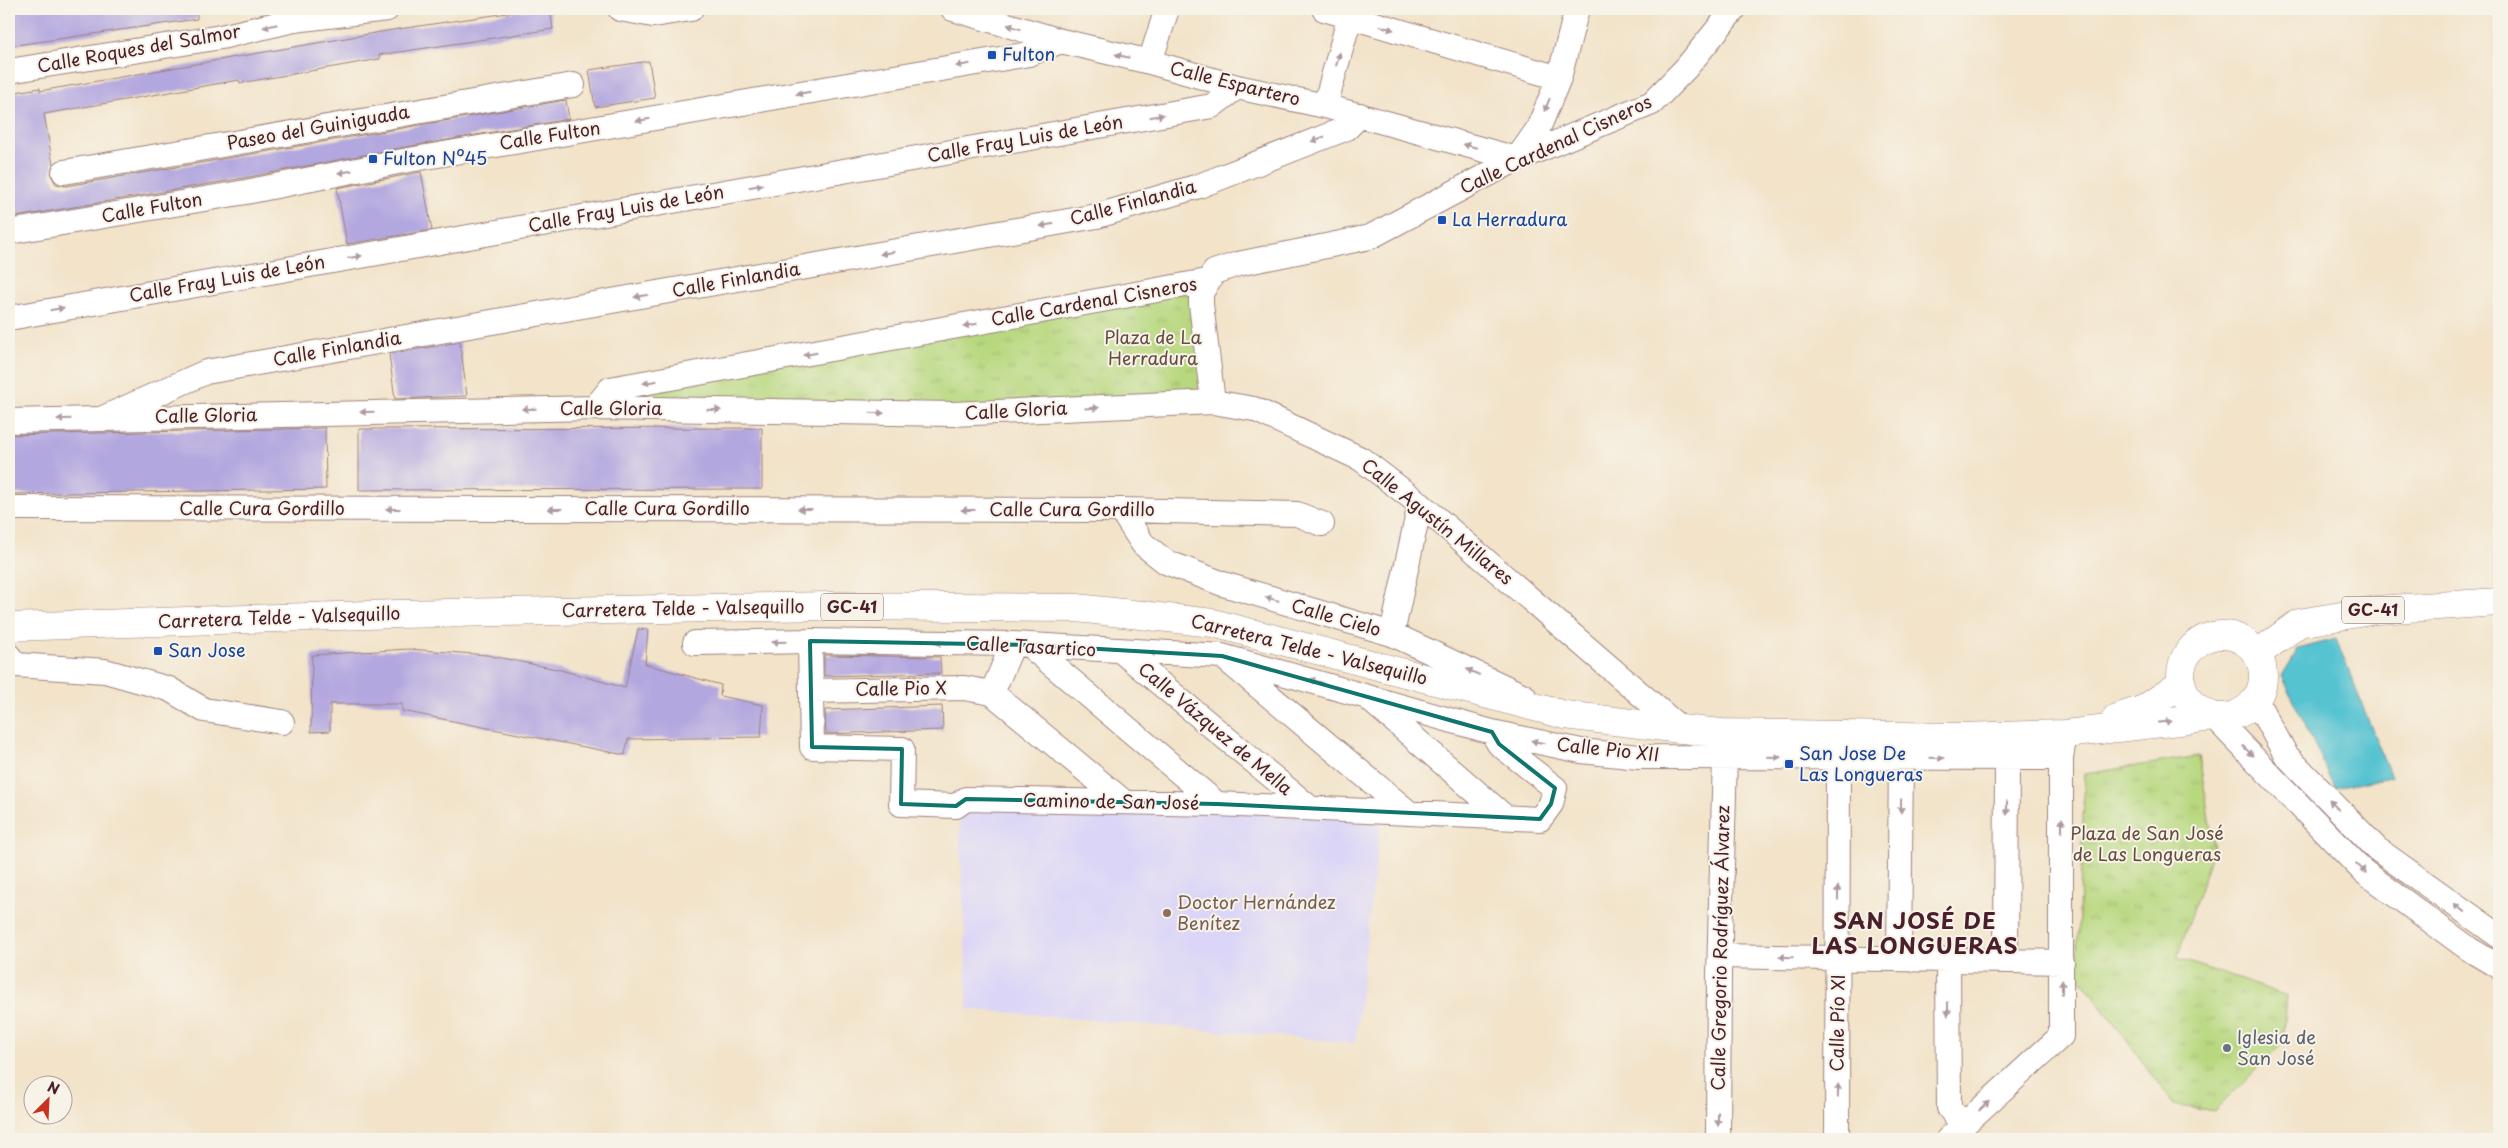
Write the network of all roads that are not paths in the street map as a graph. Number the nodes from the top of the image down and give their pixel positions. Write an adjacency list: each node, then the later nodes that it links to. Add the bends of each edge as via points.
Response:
1 (387, 9): 10 (street, Calle Roques del Salmor)
2 (620, 9): 3 (street, via 653,15)
3 (691, 9)
4 (953, 9): 11 (street, Calle Espartero, one-way to 4)
5 (1167, 9): 12 (street)
6 (1324, 9): 9 (street)
7 (1577, 9): 14 (street)
8 (1734, 9): 19 (street, Calle Cardenal Cisneros, via 1686,68 1652,103)
9 (1351, 13): 14 (street, one-way to 14); 17 (street, one-way to 9)
10 (293, 15): 13 (street, Calle Roques del Salmor, one-way to 13, via 221,37)
11 (1061, 41): 12 (street, Calle Espartero, one-way to 11); 21 (street, Calle Fulton, one-way to 21, via 1029,54)
12 (1150, 62): 16 (street, Calle Espartero)
13 (9, 71)
14 (1559, 78): 19 (street, one-way to 19, via 1538,129)
15 (573, 85): 20 (street, Paseo del Guiniguada)
16 (1237, 87): 17 (street, Calle Espartero); 23 (street, Calle Fray Luis de León, one-way to 16, via 1212,106)
17 (1325, 106): 18 (street, Calle Espartero)
18 (1360, 116): 19 (street, Calle Espartero, one-way to 18); 26 (street, Calle Finlandia, one-way to 26, via 1347,128 1199,186 1097,216 206,372)
19 (1517, 159): 22 (street, Calle Cardenal Cisneros, via 1370,237 1238,264 1214,272)
20 (64, 172)
21 (9, 232)
22 (1207, 281): 24 (street, via 1201,293 1201,304); 25 (street, Calle Cardenal Cisneros, one-way to 25, via 610,390)
23 (9, 318)
24 (1213, 402): 25 (street, Calle Gloria, one-way to 24, via 953,414); 28 (street, Calle Agustín Millares, via 1254,409 1361,459)
25 (596, 408): 26 (street, Calle Gloria, one-way to 26)
26 (103, 418): 27 (street, Calle Gloria, one-way to 27)
27 (9, 421)
28 (1420, 504): 34 (street); 50 (street, Calle Agustín Millares)
29 (9, 508): 30 (street, Calle Cura Gordillo, one-way to 29)
30 (1122, 510): 31 (street, Calle Cura Gordillo, via 1297,514); 34 (street, Calle Cielo, one-way to 30, via 1223,584 1166,562 1143,544)
31 (1322, 524)
32 (2499, 602): 39 (main road, GC-41, via 2376,610 2299,623)
33 (9, 627): 47 (main road, Carretera Telde - Valsequillo / GC-41, via 396,614 830,606 1077,608 1213,623)
34 (1392, 634): 47 (street, Calle Cielo, one-way to 34)
35 (810, 641): 36 (street, Calle Tasartico, one-way to 36); 37 (street, Calle Tasartico, one-way to 35); 43 (street, Camino de San José)
36 (695, 643)
37 (1021, 645): 38 (street, Calle Tasartico); 44 (street); 59 (street)
38 (1121, 651): 41 (street, Calle Tasartico, one-way to 38); 60 (street, Calle Vázquez de Mella)
39 (2257, 654): 42 (main road, via 2232,636 2204,639 2186,656); 46 (main road, via 2263,668 2263,682)
40 (9, 656): 49 (street, via 16,665 105,671 169,689 204,710)
41 (1222, 656): 45 (street, Calle Tasartico, one-way to 41); 61 (street)
42 (2181, 684): 48 (main road, via 2189,702 2200,712); 53 (main road, Carretera Telde - Valsequillo / GC-41, via 2144,709)
43 (811, 691): 44 (street, Calle Pio X, via 964,688); 58 (street, Camino de San José, via 812,748 902,749 901,804 956,806 966,799)
44 (992, 693): 58 (street)
45 (1362, 694): 51 (street, Calle Pio XII); 62 (street)
46 (2256, 701): 48 (main road, GC-41, via 2232,717); 63 (street, one-way to 46, via 2377,849 2286,755)
47 (1565, 715): 50 (main road, Carretera Telde - Valsequillo / GC-41)
48 (2214, 717): 53 (main road, Carretera Telde - Valsequillo / GC-41, one-way to 48); 70 (street, one-way to 70, via 2364,872 2469,949)
49 (282, 722)
50 (1681, 729): 52 (main road, Carretera Telde - Valsequillo / GC-41)
51 (1492, 732): 52 (street, Calle Pio XII, one-way to 51, via 1639,757 1582,751); 57 (street, Calle Pio XII, via 1499,744)
52 (1724, 744): 53 (main road, Carretera Telde - Valsequillo / GC-41, via 1958,737); 55 (street, Calle Pio XII, one-way to 55); 64 (street, Calle Gregorio Rodríguez Álvarez)
53 (2063, 746): 56 (street, Calle Pio XII); 69 (street, one-way to 53)
54 (1901, 757): 55 (street, Calle Pio XII); 56 (street, Calle Pio XII, one-way to 56); 66 (street, one-way to 66)
55 (1838, 758): 65 (street, Calle Pío XI, one-way to 55)
56 (2007, 759): 68 (street, one-way to 68)
57 (1555, 788): 62 (street, Camino de San José, via 1551,804 1540,818)
58 (1124, 802): 59 (street, Camino de San José)
59 (1217, 804): 60 (street, Camino de San José)
60 (1310, 808): 61 (street, Camino de San José)
61 (1409, 813): 62 (street, Camino de San José)
62 (1505, 817)
63 (2499, 936)
64 (1720, 956): 65 (street, one-way to 64); 72 (street, Calle Gregorio Rodríguez Álvarez, one-way to 72)
65 (1839, 958): 66 (street); 73 (street, Calle Pío XI, one-way to 65)
66 (1899, 959): 67 (street)
67 (1948, 960): 68 (street); 71 (street, one-way to 71, via 1949,1108)
68 (2006, 961): 69 (street)
69 (2062, 962): 71 (street, one-way to 69, via 2061,1036)
70 (2499, 967)
71 (1956, 1132)
72 (1718, 1139)
73 (1837, 1139)

